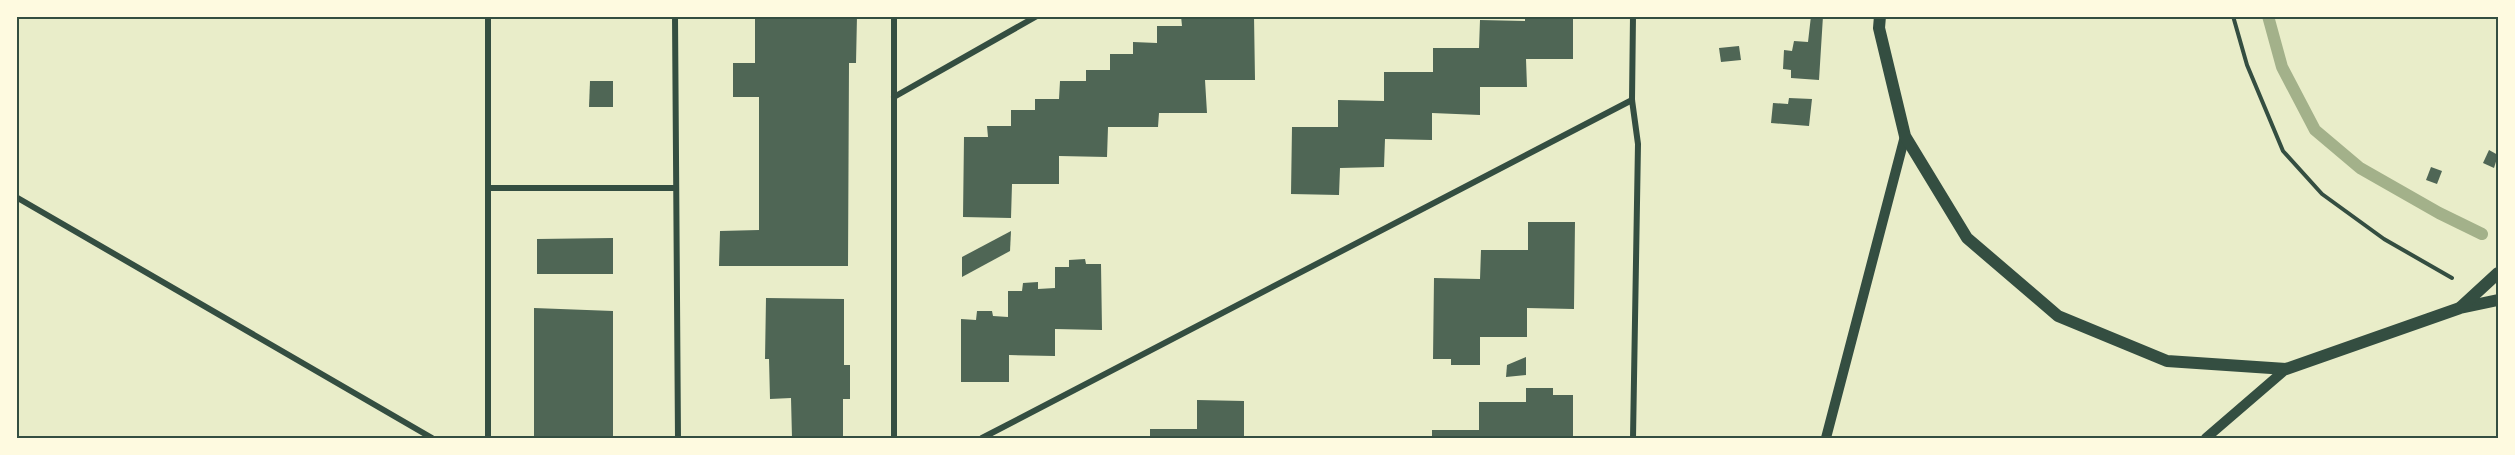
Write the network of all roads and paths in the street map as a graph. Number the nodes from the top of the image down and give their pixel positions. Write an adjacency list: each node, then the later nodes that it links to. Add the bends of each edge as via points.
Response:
1 (488, 16): 11 (street)
2 (675, 16): 12 (street)
3 (894, 16): 8 (street)
4 (1037, 16): 8 (street)
5 (1633, 16): 9 (street)
6 (1880, 16): 10 (main road, via 1879,28)
7 (2233, 16): 15 (path, via 2247,65 2283,151 2322,194 2384,239)
8 (894, 96): 22 (street)
9 (1632, 100): 23 (street); 24 (street, via 1638,144)
10 (1905, 136): 18 (main road, via 1967,238 2058,316 2168,361); 25 (street)
11 (488, 188): 12 (street); 20 (street)
12 (676, 188): 21 (street)
13 (16, 197): 19 (street)
14 (2499, 273): 17 (main road)
15 (2456, 280)
16 (2499, 300): 17 (main road)
17 (2460, 308): 18 (main road)
18 (2286, 369): 26 (street)
19 (432, 438)
20 (488, 438)
21 (678, 438)
22 (894, 438)
23 (982, 438)
24 (1633, 438)
25 (1826, 438)
26 (2206, 438)

